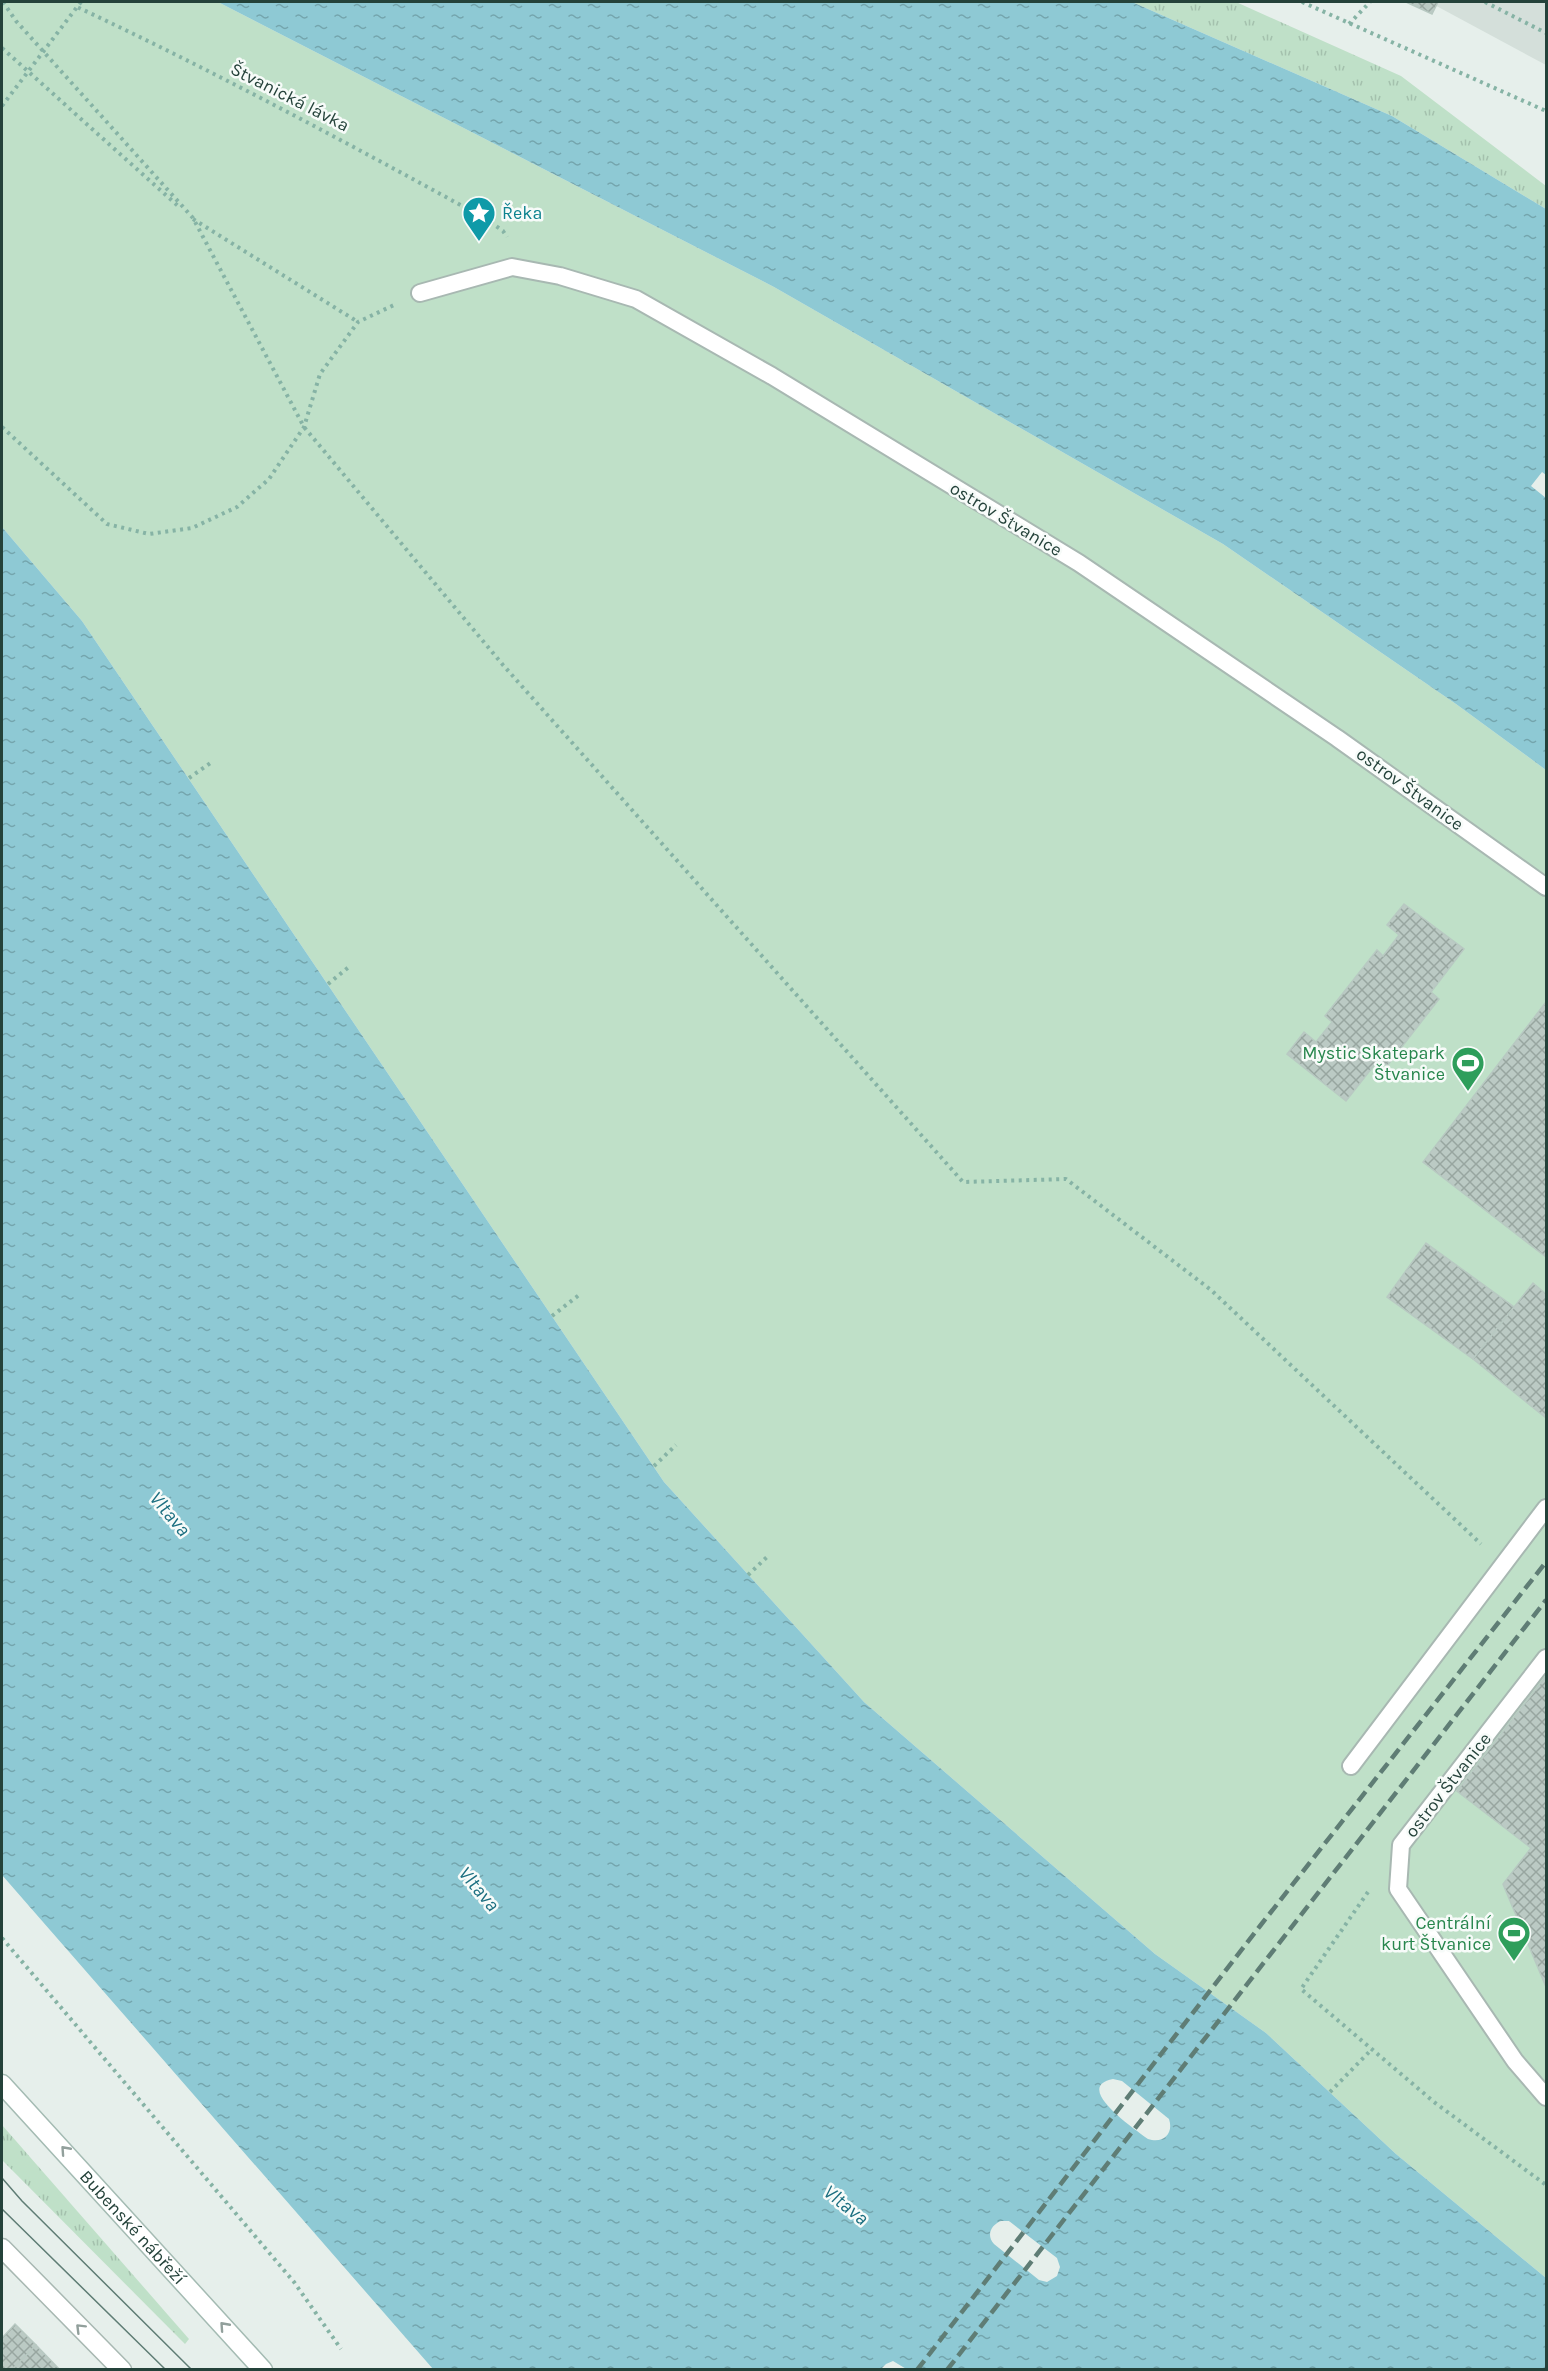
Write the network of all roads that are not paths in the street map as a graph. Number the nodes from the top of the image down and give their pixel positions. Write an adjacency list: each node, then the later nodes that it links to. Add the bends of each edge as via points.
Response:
1 (420, 293): 2 (lane, ostrov Štvanice, via 512,267 560,276 636,299 772,376 1079,563 1337,738)
2 (1546, 888)
3 (1546, 1508): 5 (lane)
4 (1546, 1658): 7 (lane, ostrov Štvanice, via 1401,1845 1398,1888 1515,2061)
5 (1351, 1766)
6 (2, 2084): 10 (main road, Bubenské nábřeží, one-way to 6)
7 (1546, 2097)
8 (2, 2248): 9 (main road, one-way to 8)
9 (122, 2370)
10 (263, 2370)

